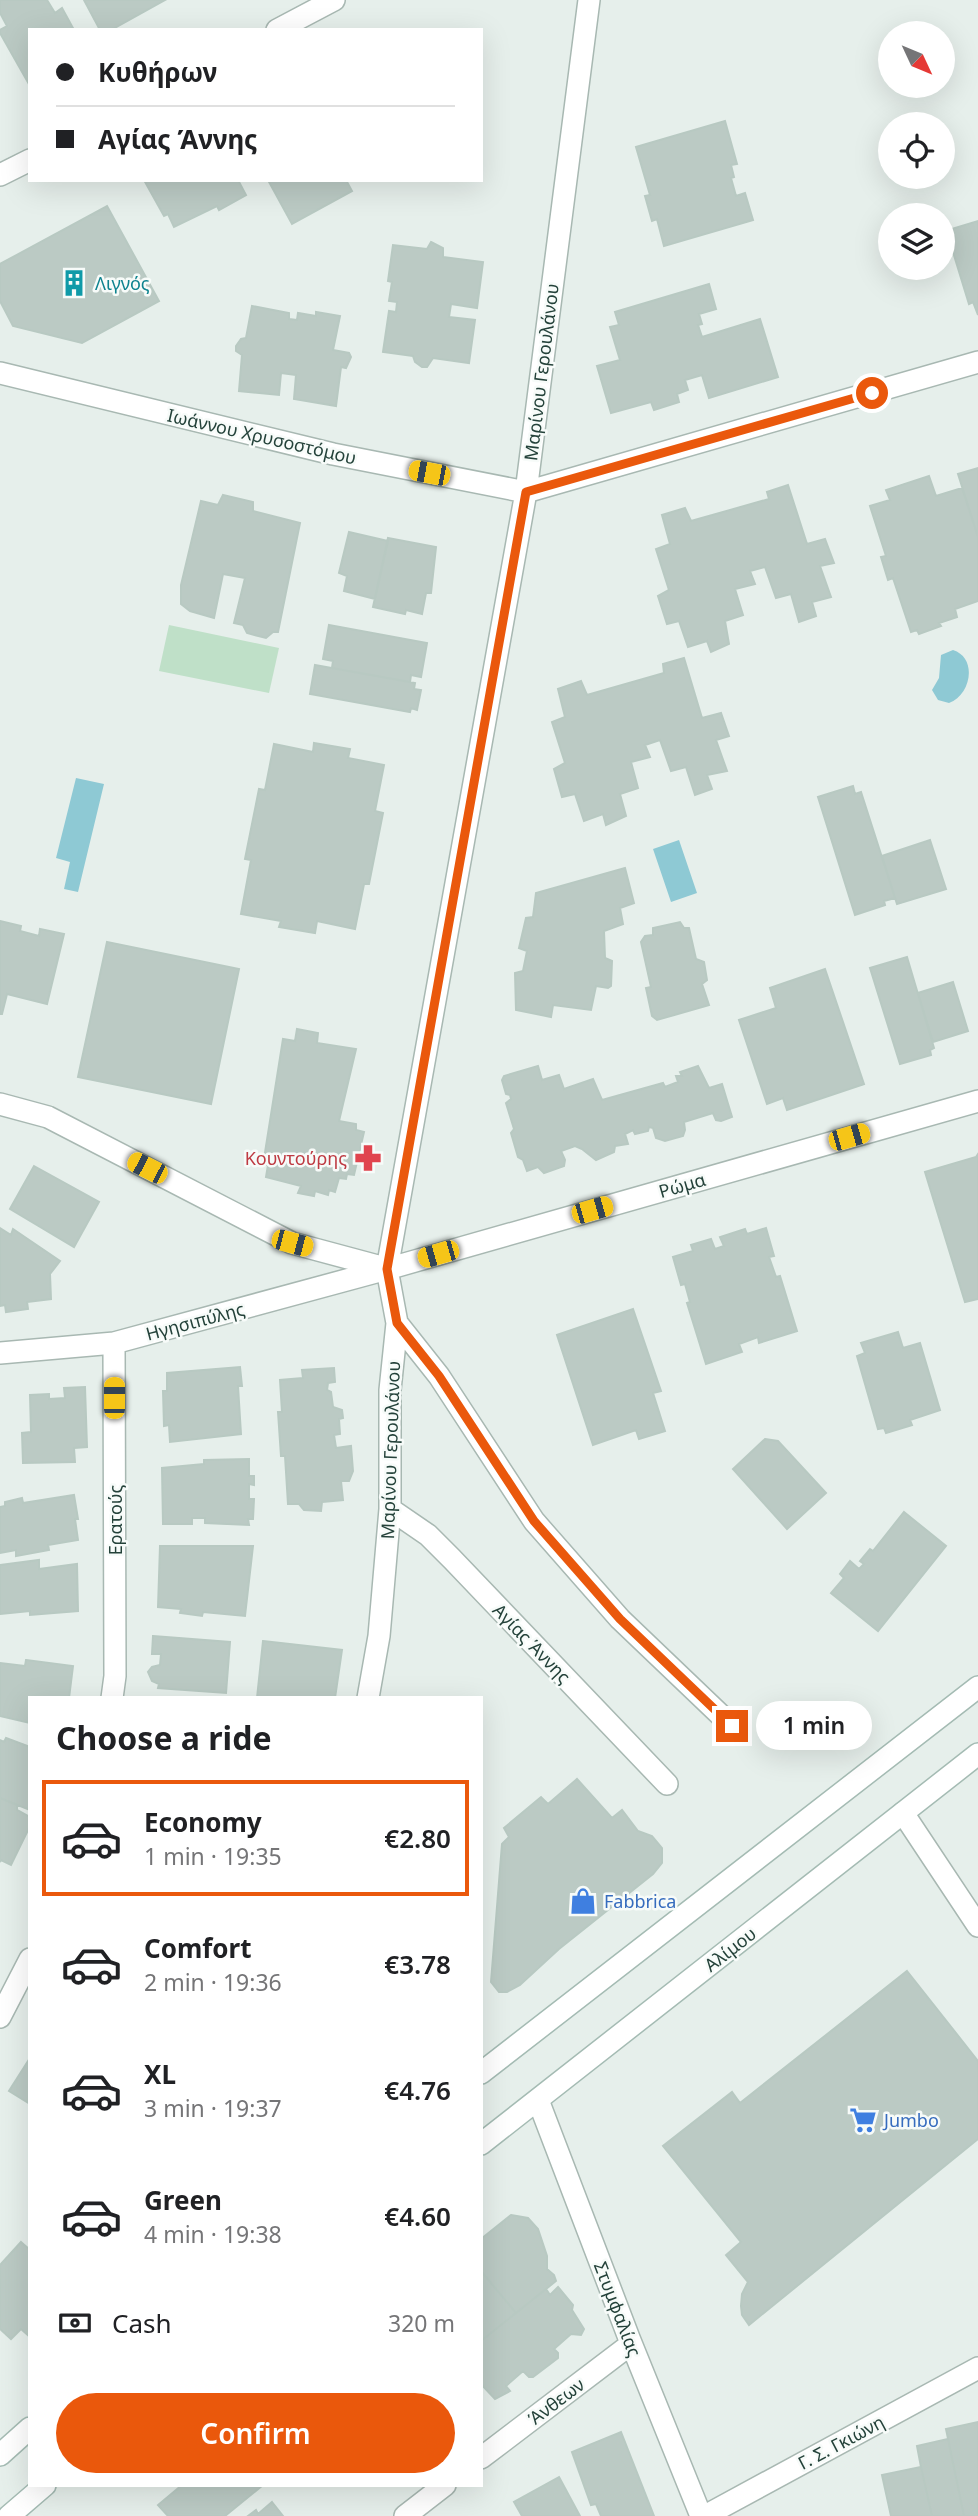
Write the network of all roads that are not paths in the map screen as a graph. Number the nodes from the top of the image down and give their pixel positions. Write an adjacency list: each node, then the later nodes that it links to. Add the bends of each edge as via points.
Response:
1 (334, 0): 3 (street)
2 (589, 0): 8 (street, Μαρίνου Γερουλάνου)
3 (281, 28)
4 (28, 161): 5 (street)
5 (0, 175)
6 (978, 362): 8 (street)
7 (0, 373): 8 (street, Ιωάννου Χρυσοστόμου, via 333,454)
8 (526, 492): 11 (street, Μαρίνου Γερουλάνου)
9 (978, 1101): 11 (street, Ρώμα)
10 (0, 1104): 11 (street, via 48,1117 292,1243)
11 (387, 1269): 12 (street, Μαρίνου Γερουλάνου); 13 (street, Ηγησιπύλης)
12 (397, 1323): 15 (street, Μαρίνου Γερουλάνου, via 390,1390); 19 (street, via 439,1376 534,1521 620,1619)
13 (114, 1343): 14 (street, Ηγησιπύλης); 17 (street, Ερατούς)
14 (0, 1353)
15 (390, 1508): 18 (street, Μαρίνου Γερουλάνου, via 379,1636); 21 (street, Αγίας Άννης, via 428,1535)
16 (978, 1687): 26 (street)
17 (112, 1696)
18 (368, 1696)
19 (732, 1726)
20 (978, 1754): 22 (street, Αλίμου)
21 (667, 1784)
22 (903, 1813): 23 (street); 27 (street, Αλίμου)
23 (978, 1926)
24 (28, 1963): 25 (street)
25 (0, 2017)
26 (483, 2071)
27 (538, 2100): 28 (street, Αλίμου); 29 (street, Στυμφαλίας)
28 (483, 2142)
29 (632, 2344): 33 (street, Άνθεων); 38 (street, Στυμφαλίας)
30 (978, 2368): 38 (street, Γ. Σ. Γκιώνη)
31 (28, 2430): 32 (street)
32 (0, 2455)
33 (483, 2456)
34 (43, 2487): 36 (street)
35 (443, 2487): 37 (street)
36 (9, 2516)
37 (405, 2516)
38 (703, 2516)

